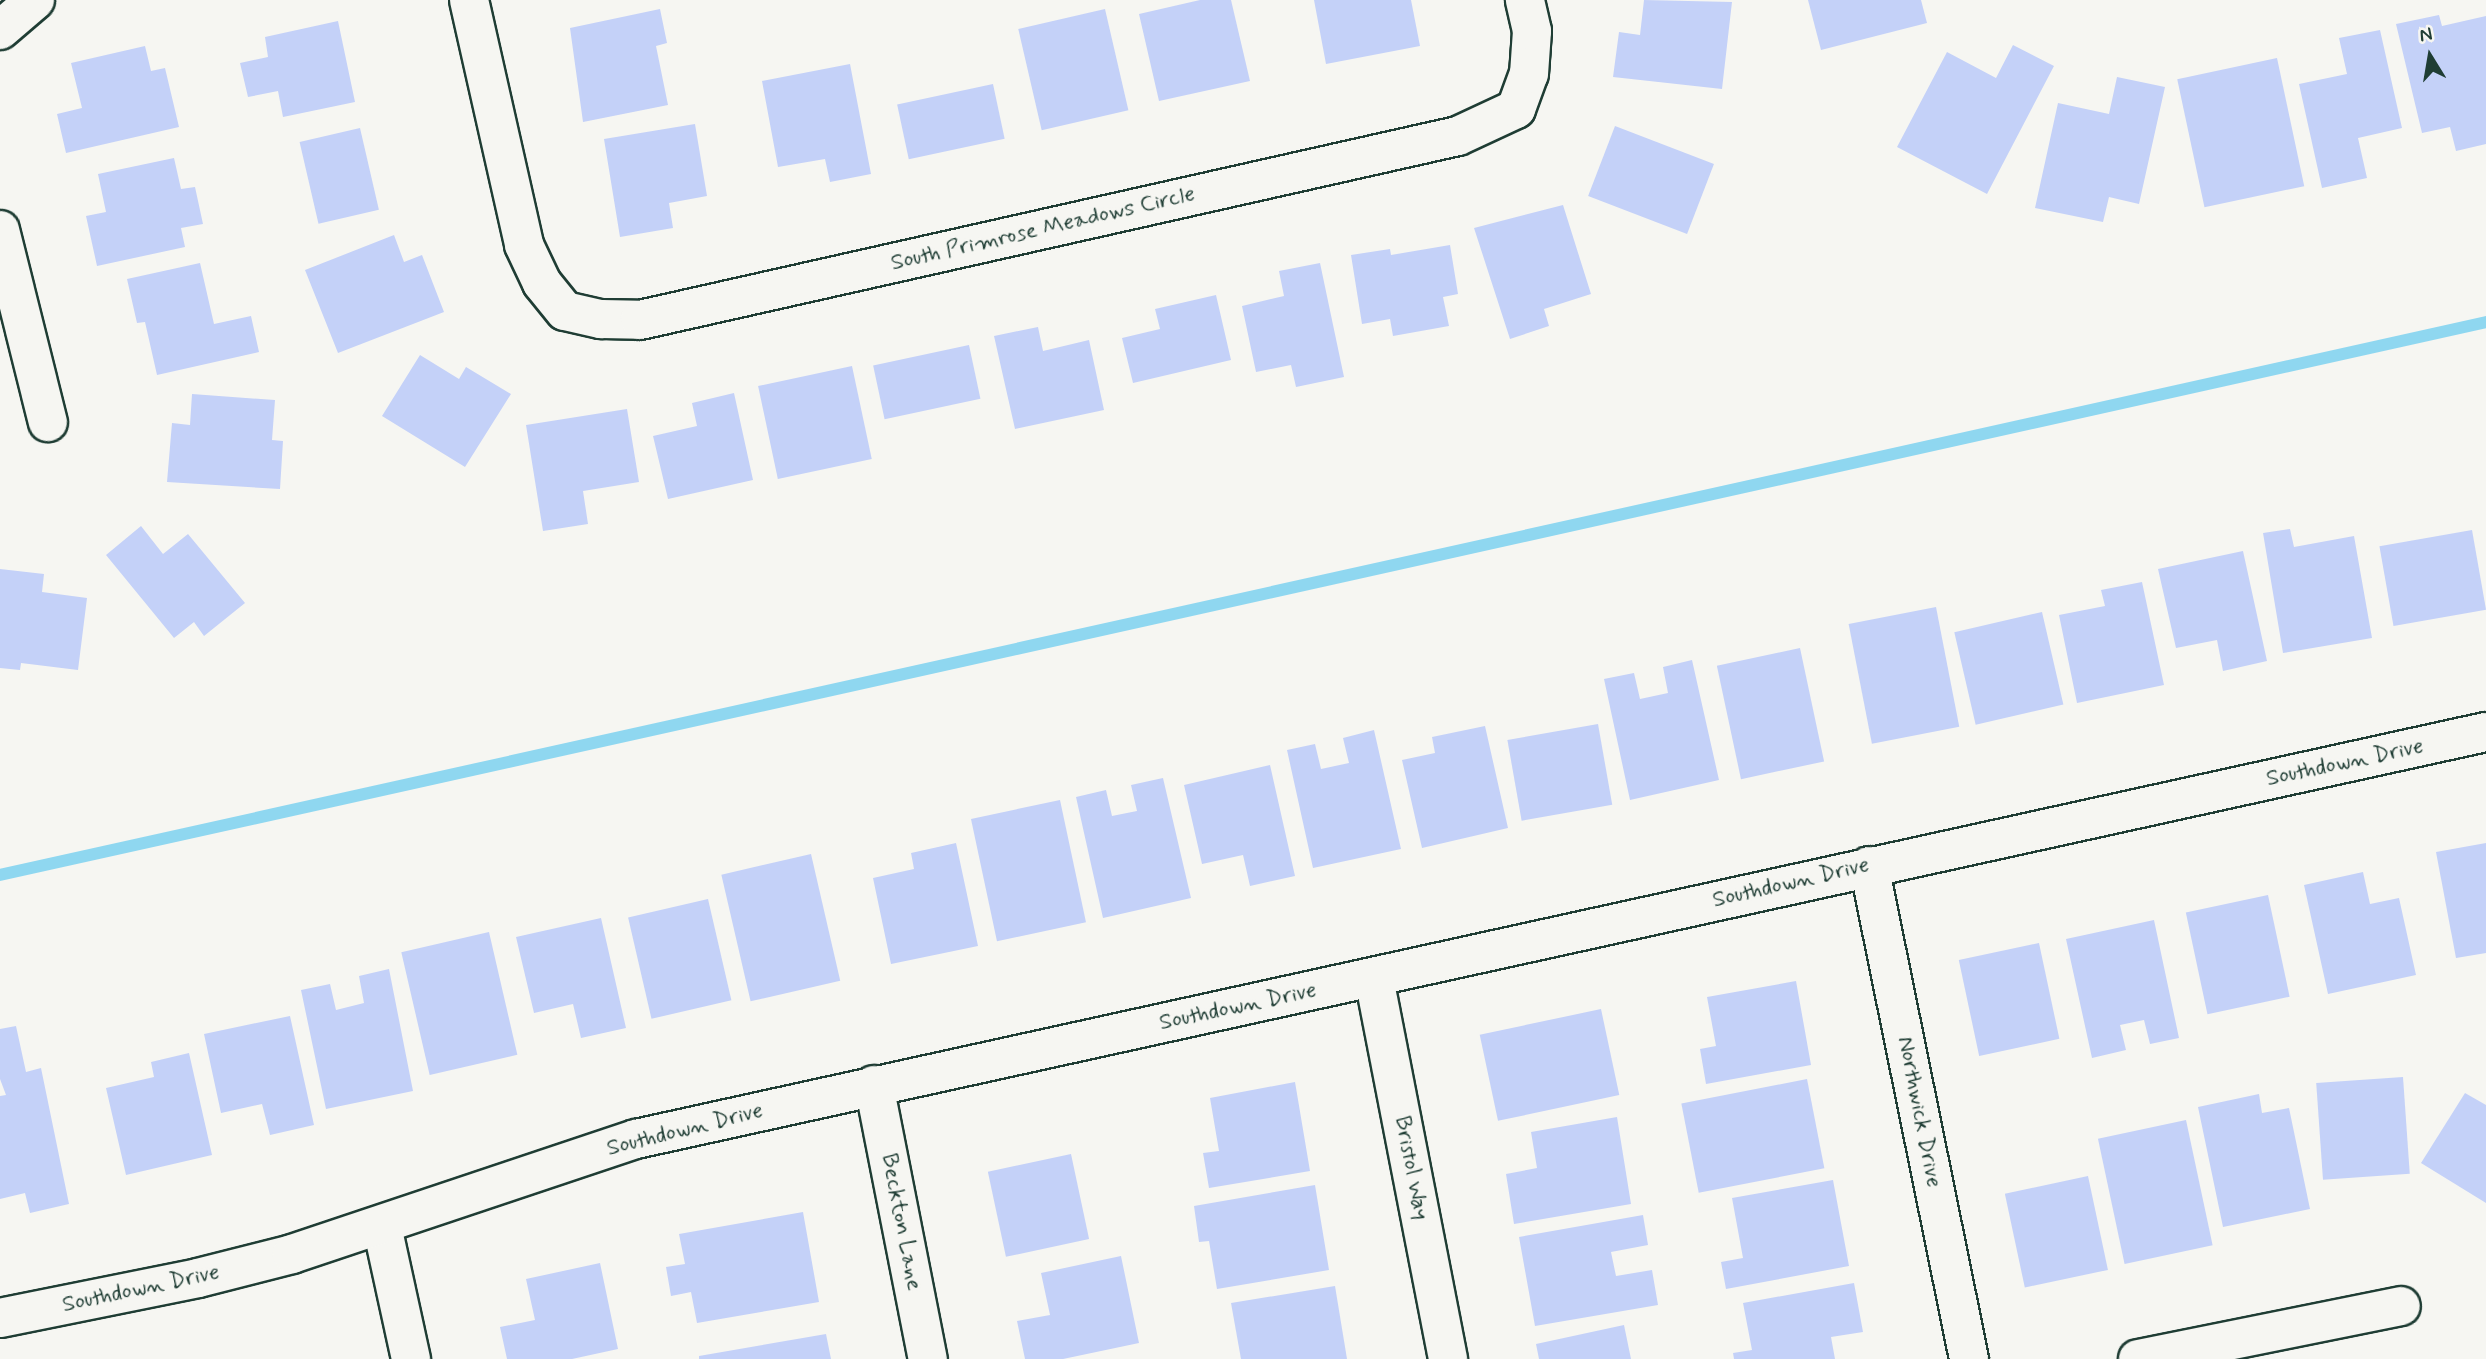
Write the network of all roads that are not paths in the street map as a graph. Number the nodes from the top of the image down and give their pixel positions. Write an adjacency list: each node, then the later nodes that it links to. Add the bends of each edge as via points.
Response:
1 (35, 0): 4 (street)
2 (469, 0): 3 (street, South Primrose Meadows Circle, via 524,245 542,283 565,311 601,319 640,320 1458,136 1516,109 1529,74 1532,31)
3 (1525, 0)
4 (0, 30)
5 (0, 230): 6 (street)
6 (48, 422)
7 (2486, 732): 8 (street, Southdown Drive)
8 (1869, 866): 9 (street, Southdown Drive); 17 (street, Northwick Drive)
9 (1374, 978): 10 (street, Southdown Drive); 16 (street, Bristol Way)
10 (874, 1085): 11 (street, Southdown Drive, via 636,1139); 15 (street, Beckton Lane)
11 (382, 1226): 13 (street, Southdown Drive, via 198,1278); 14 (street)
12 (2401, 1306): 18 (street)
13 (0, 1318)
14 (411, 1359)
15 (928, 1359)
16 (1448, 1359)
17 (1969, 1359)
18 (2138, 1359)

